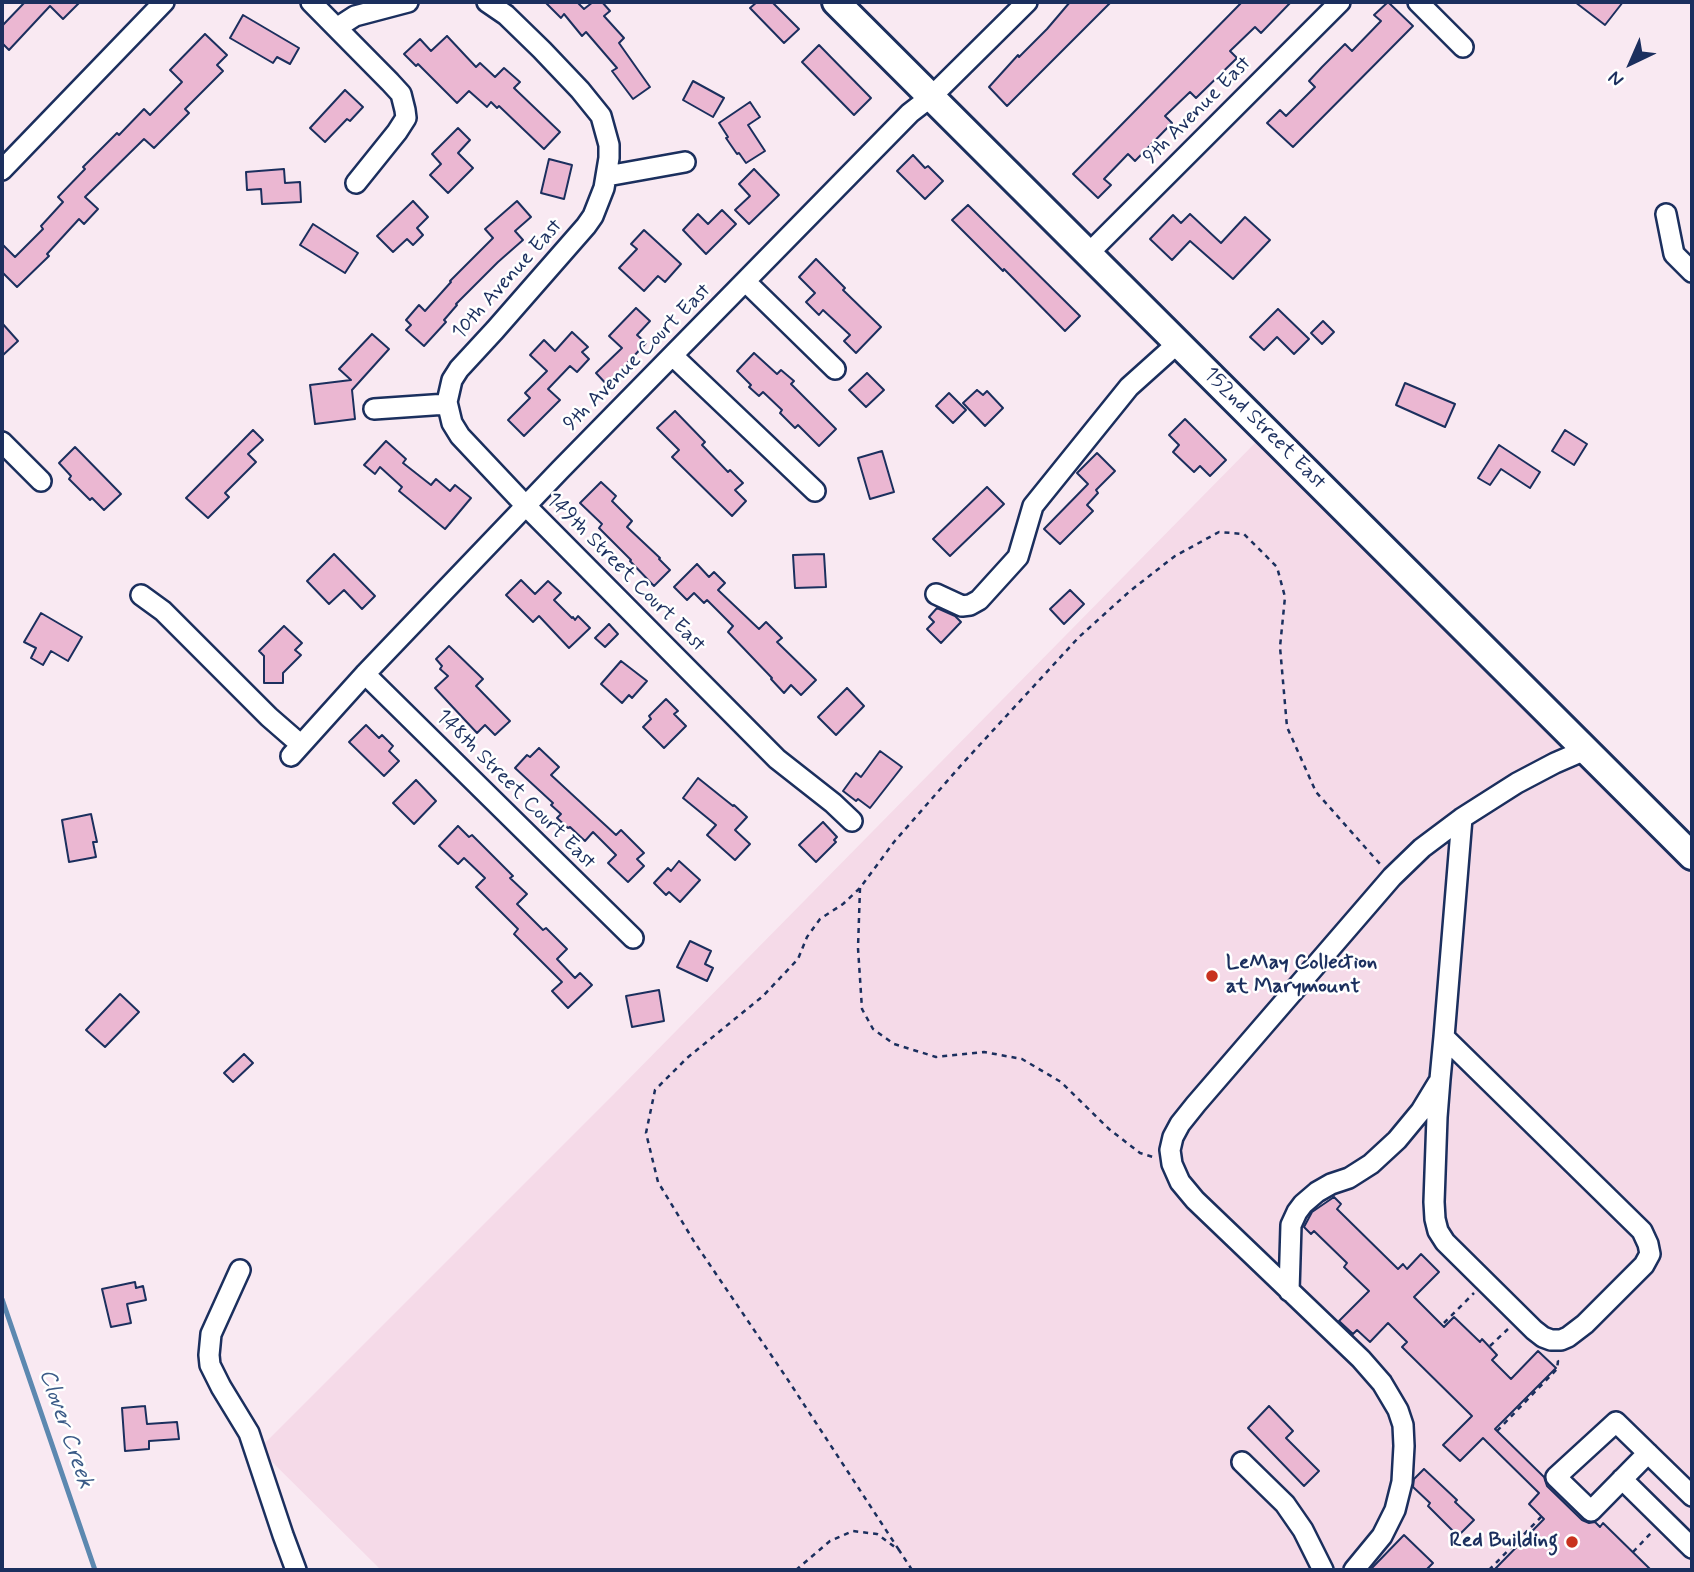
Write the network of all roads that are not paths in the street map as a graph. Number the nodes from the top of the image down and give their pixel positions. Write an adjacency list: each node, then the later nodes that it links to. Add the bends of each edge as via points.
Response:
1 (164, 2): 13 (street)
2 (311, 2): 9 (street)
3 (408, 2): 9 (street, via 355,16)
4 (487, 2): 14 (street, 10th Avenue East, via 542,50 601,116 609,145)
5 (836, 2): 11 (main road, 152nd Street East)
6 (1027, 2): 11 (street, 9th Avenue Court East)
7 (1340, 2): 17 (street, 9th Avenue East)
8 (1418, 2): 10 (street)
9 (338, 27): 15 (street, via 401,94 406,118)
10 (1463, 47)
11 (932, 96): 17 (main road, 152nd Street East); 19 (street, 9th Avenue Court East, via 910,113)
12 (685, 162): 14 (street)
13 (2, 170)
14 (607, 176): 24 (street, 10th Avenue East, via 586,226 459,369 452,380)
15 (356, 183)
16 (1665, 214): 18 (street, via 1674,254)
17 (1089, 253): 20 (main road, 152nd Street East)
18 (1692, 272)
19 (746, 282): 21 (street, 9th Avenue Court East); 22 (street)
20 (1178, 343): 29 (street, via 1129,387 1033,506 1018,557 979,600 962,606); 32 (main road, 152nd Street East)
21 (673, 356): 27 (street); 28 (street, 9th Avenue Court East)
22 (835, 369)
23 (373, 409): 24 (street)
24 (448, 409): 28 (street, 149th Street Court East, via 460,436)
25 (2, 442): 26 (street)
26 (41, 481)
27 (815, 491)
28 (526, 506): 31 (street, 9th Avenue Court East); 34 (street, 149th Street Court East, via 777,758)
29 (936, 594)
30 (141, 595): 31 (street, 9th Avenue Court East, via 163,611 295,750)
31 (365, 674): 36 (street, 148th Street Court East)
32 (1585, 750): 33 (street, via 1517,783); 35 (main road, 152nd Street East)
33 (1462, 818): 37 (street); 40 (street, via 1392,877 1173,1137 1172,1164 1180,1182)
34 (852, 821)
35 (1692, 856)
36 (633, 938)
37 (1444, 1037): 38 (street); 38 (street, via 1642,1231 1648,1244 1650,1254 1644,1265 1568,1338 1551,1340 1534,1330 1438,1231 1434,1202)
38 (1440, 1079): 40 (street, via 1421,1111 1371,1164 1317,1192 1297,1212 1291,1225)
39 (240, 1270): 46 (street, via 211,1334 211,1365 248,1433)
40 (1289, 1291): 48 (street, via 1382,1383 1403,1425 1402,1482 1395,1510 1382,1536)
41 (1648, 1453): 43 (street); 43 (street, via 1616,1422 1556,1477 1591,1511); 44 (street)
42 (1242, 1462): 47 (street, via 1284,1504)
43 (1622, 1479): 45 (street)
44 (1692, 1496)
45 (1692, 1548)
46 (296, 1570)
47 (1323, 1570)
48 (1354, 1570)

